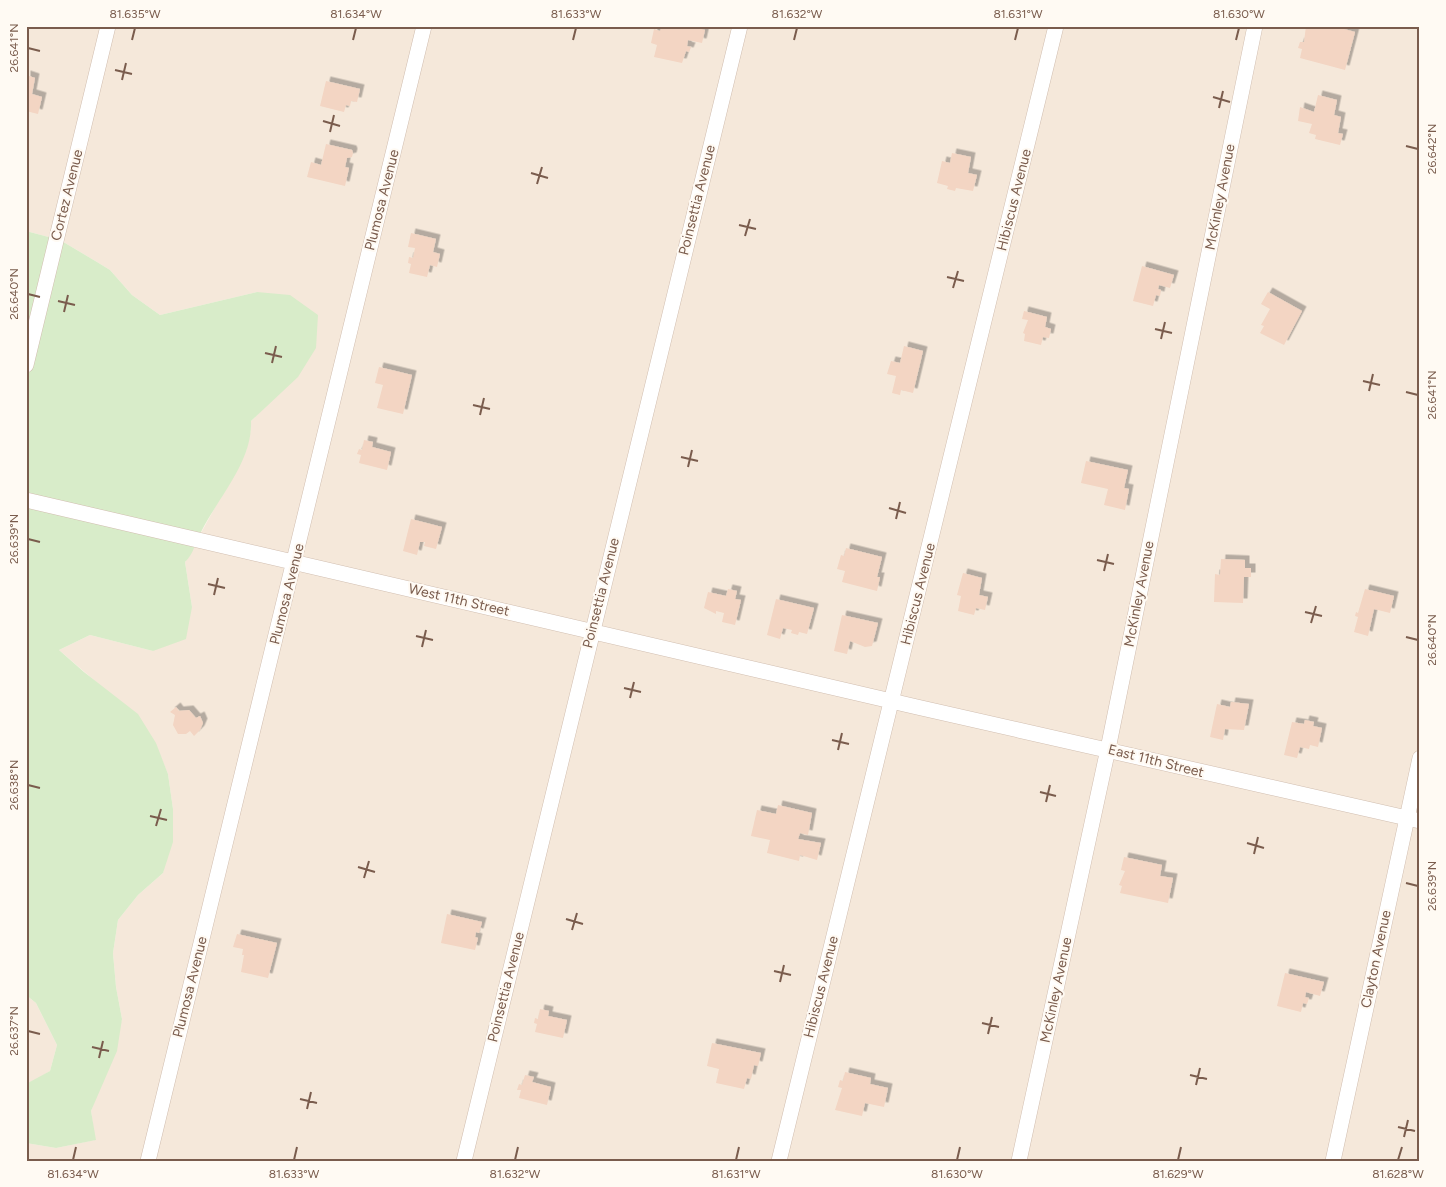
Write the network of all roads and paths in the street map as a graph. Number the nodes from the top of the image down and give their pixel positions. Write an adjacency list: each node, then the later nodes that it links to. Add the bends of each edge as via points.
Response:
1 (108, 26): 6 (street, Cortez Avenue)
2 (424, 26): 8 (street, Plumosa Avenue)
3 (740, 26): 9 (street, Poinsettia Avenue)
4 (1056, 26): 10 (street, Hibiscus Avenue)
5 (1255, 26): 11 (street, McKinley Avenue)
6 (26, 364)
7 (26, 500): 8 (street, West 11th Street)
8 (294, 563): 9 (street, West 11th Street); 14 (street, Plumosa Avenue)
9 (592, 631): 10 (street, West 11th Street); 15 (street, Poinsettia Avenue)
10 (893, 700): 11 (street, East 11th Street); 16 (street, Hibiscus Avenue)
11 (1108, 749): 13 (street, East 11th Street); 17 (street, McKinley Avenue)
12 (1420, 758): 13 (street, Clayton Avenue)
13 (1413, 819): 18 (street, Clayton Avenue)
14 (148, 1161)
15 (464, 1161)
16 (779, 1161)
17 (1019, 1161)
18 (1332, 1161)

